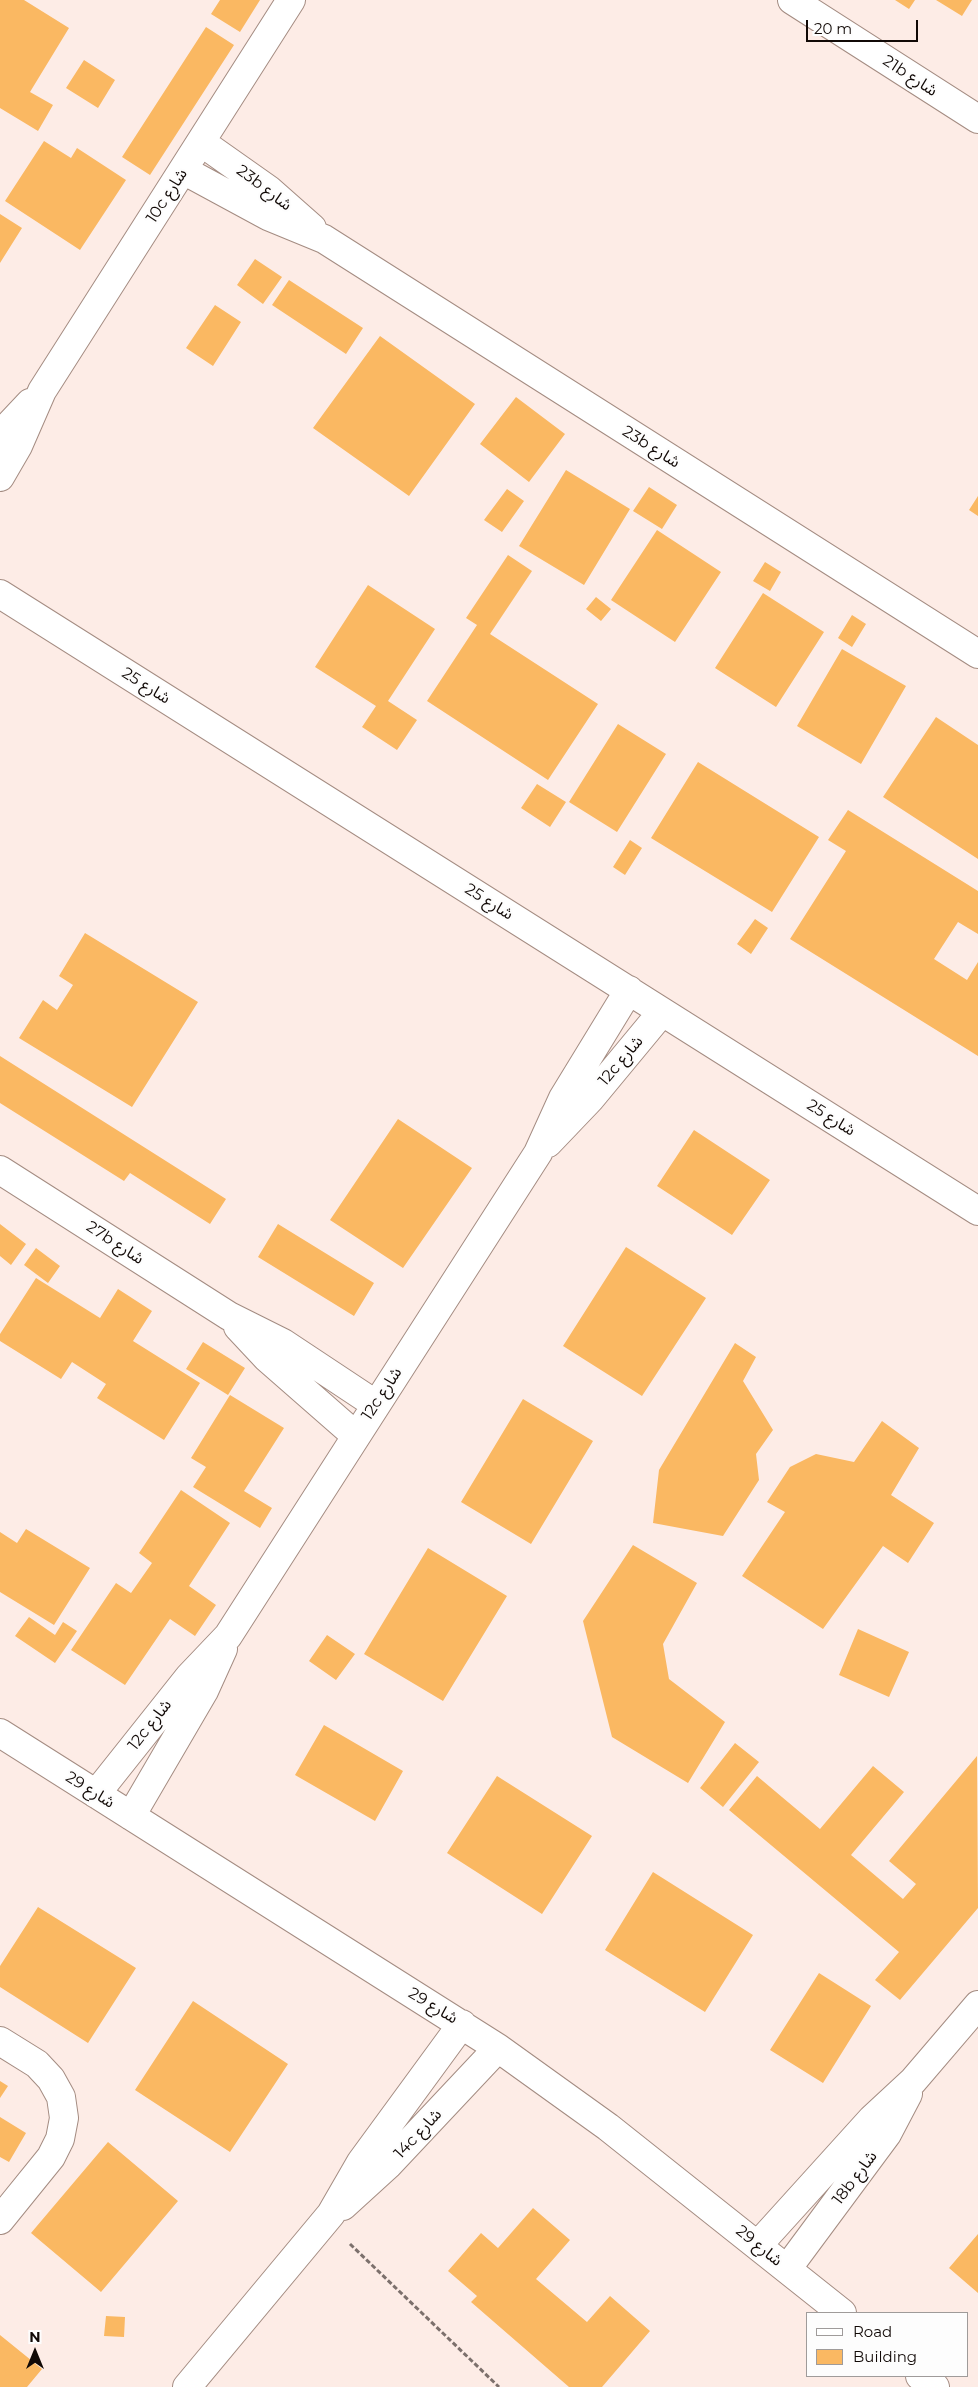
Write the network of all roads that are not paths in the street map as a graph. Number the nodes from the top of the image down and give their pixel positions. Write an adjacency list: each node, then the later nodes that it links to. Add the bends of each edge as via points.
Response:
1 (291, 0): 4 (street, 10c شارع)
2 (792, 0): 3 (street, 21b شارع)
3 (978, 119)
4 (201, 142): 5 (street, 10c شارع); 6 (street, 23b شارع, via 269,190)
5 (183, 170): 6 (street, 23b شارع, via 274,219); 7 (street, 10c شارع)
6 (324, 239): 11 (street, 23b شارع)
7 (42, 392): 8 (street, 10c شارع); 9 (street, 10c شارع)
8 (0, 435)
9 (0, 477)
10 (0, 594): 12 (street, شارع 25)
11 (978, 654)
12 (629, 990): 13 (street, شارع 25); 14 (street, 12c شارع, via 563,1098)
13 (662, 1012): 14 (street, 12c شارع, via 578,1113); 16 (street, شارع 25)
14 (538, 1152): 18 (street, 12c شارع)
15 (0, 1170): 17 (street, 27b شارع)
16 (978, 1210)
17 (229, 1316): 18 (street, 27b شارع, via 283,1343); 19 (street, 27b شارع, via 267,1358)
18 (375, 1404): 19 (street, 12c شارع)
19 (355, 1436): 20 (street, 12c شارع)
20 (228, 1636): 22 (street, 12c شارع, via 188,1677); 23 (street, 12c شارع, via 204,1691)
21 (0, 1733): 22 (street, شارع 29)
22 (96, 1794): 23 (street, شارع 29)
23 (131, 1816): 25 (street, شارع 29)
24 (978, 2005): 28 (street, 18b شارع)
25 (462, 2024): 27 (street, شارع 29); 29 (street, 14c شارع, via 361,2162)
26 (0, 2041): 30 (street, via 37,2064 51,2079 61,2097 64,2118 60,2139 51,2157)
27 (498, 2048): 29 (street, 14c شارع, via 388,2165); 31 (street, شارع 29, via 594,2116)
28 (913, 2081): 31 (street, 18b شارع, via 872,2119); 32 (street, 18b شارع, via 887,2134)
29 (329, 2218): 35 (street, 14c شارع)
30 (0, 2220)
31 (758, 2245): 32 (street, شارع 29)
32 (787, 2270): 33 (street, شارع 29)
33 (841, 2312)
34 (921, 2377): 36 (street)
35 (187, 2387)
36 (935, 2387)

